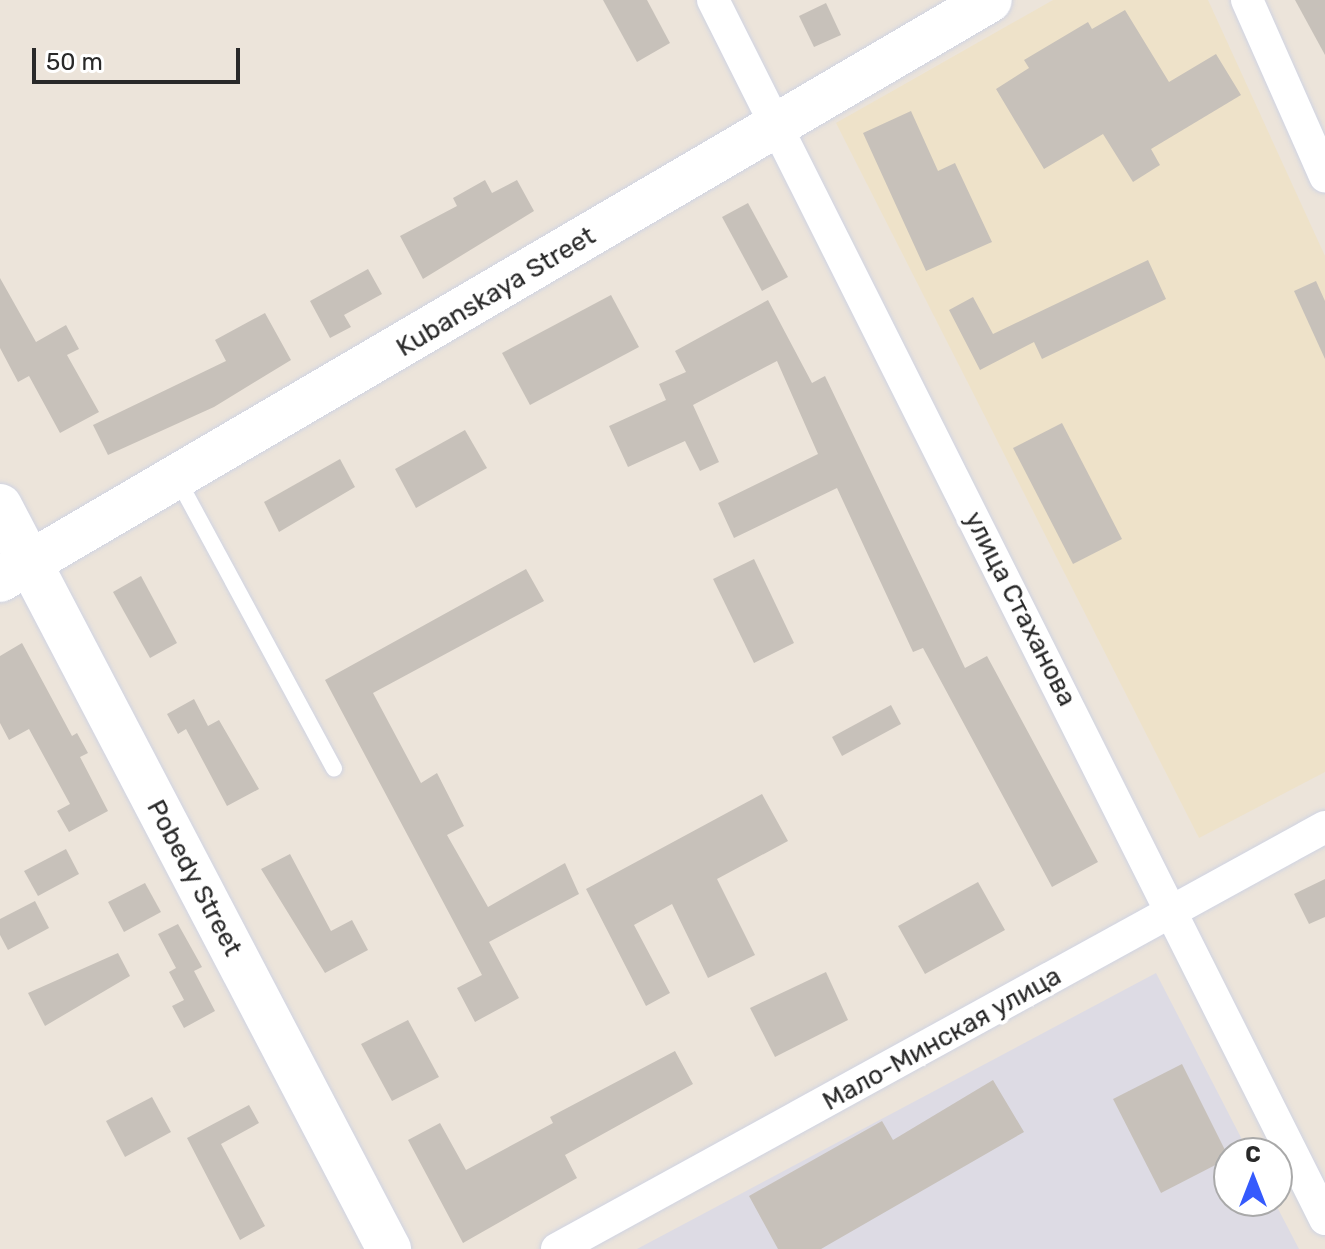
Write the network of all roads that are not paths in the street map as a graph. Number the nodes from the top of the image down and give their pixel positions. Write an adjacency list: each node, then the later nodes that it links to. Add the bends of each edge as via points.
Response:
1 (713, 0): 4 (street, улица Стаханова)
2 (990, 0): 4 (street, Kubanskaya Street)
3 (1247, 0): 5 (street)
4 (775, 127): 6 (street, Kubanskaya Street); 11 (street, улица Стаханова)
5 (1325, 176)
6 (178, 480): 8 (street, Kubanskaya Street); 9 (lane)
7 (0, 506): 8 (street, Pobedy Street)
8 (14, 572): 13 (street, Pobedy Street)
9 (334, 768)
10 (1325, 827): 11 (street, Мало-Минская улица)
11 (1174, 912): 12 (street, улица Стаханова); 14 (street, Мало-Минская улица)
12 (1325, 1219)
13 (389, 1249)
14 (557, 1249)

